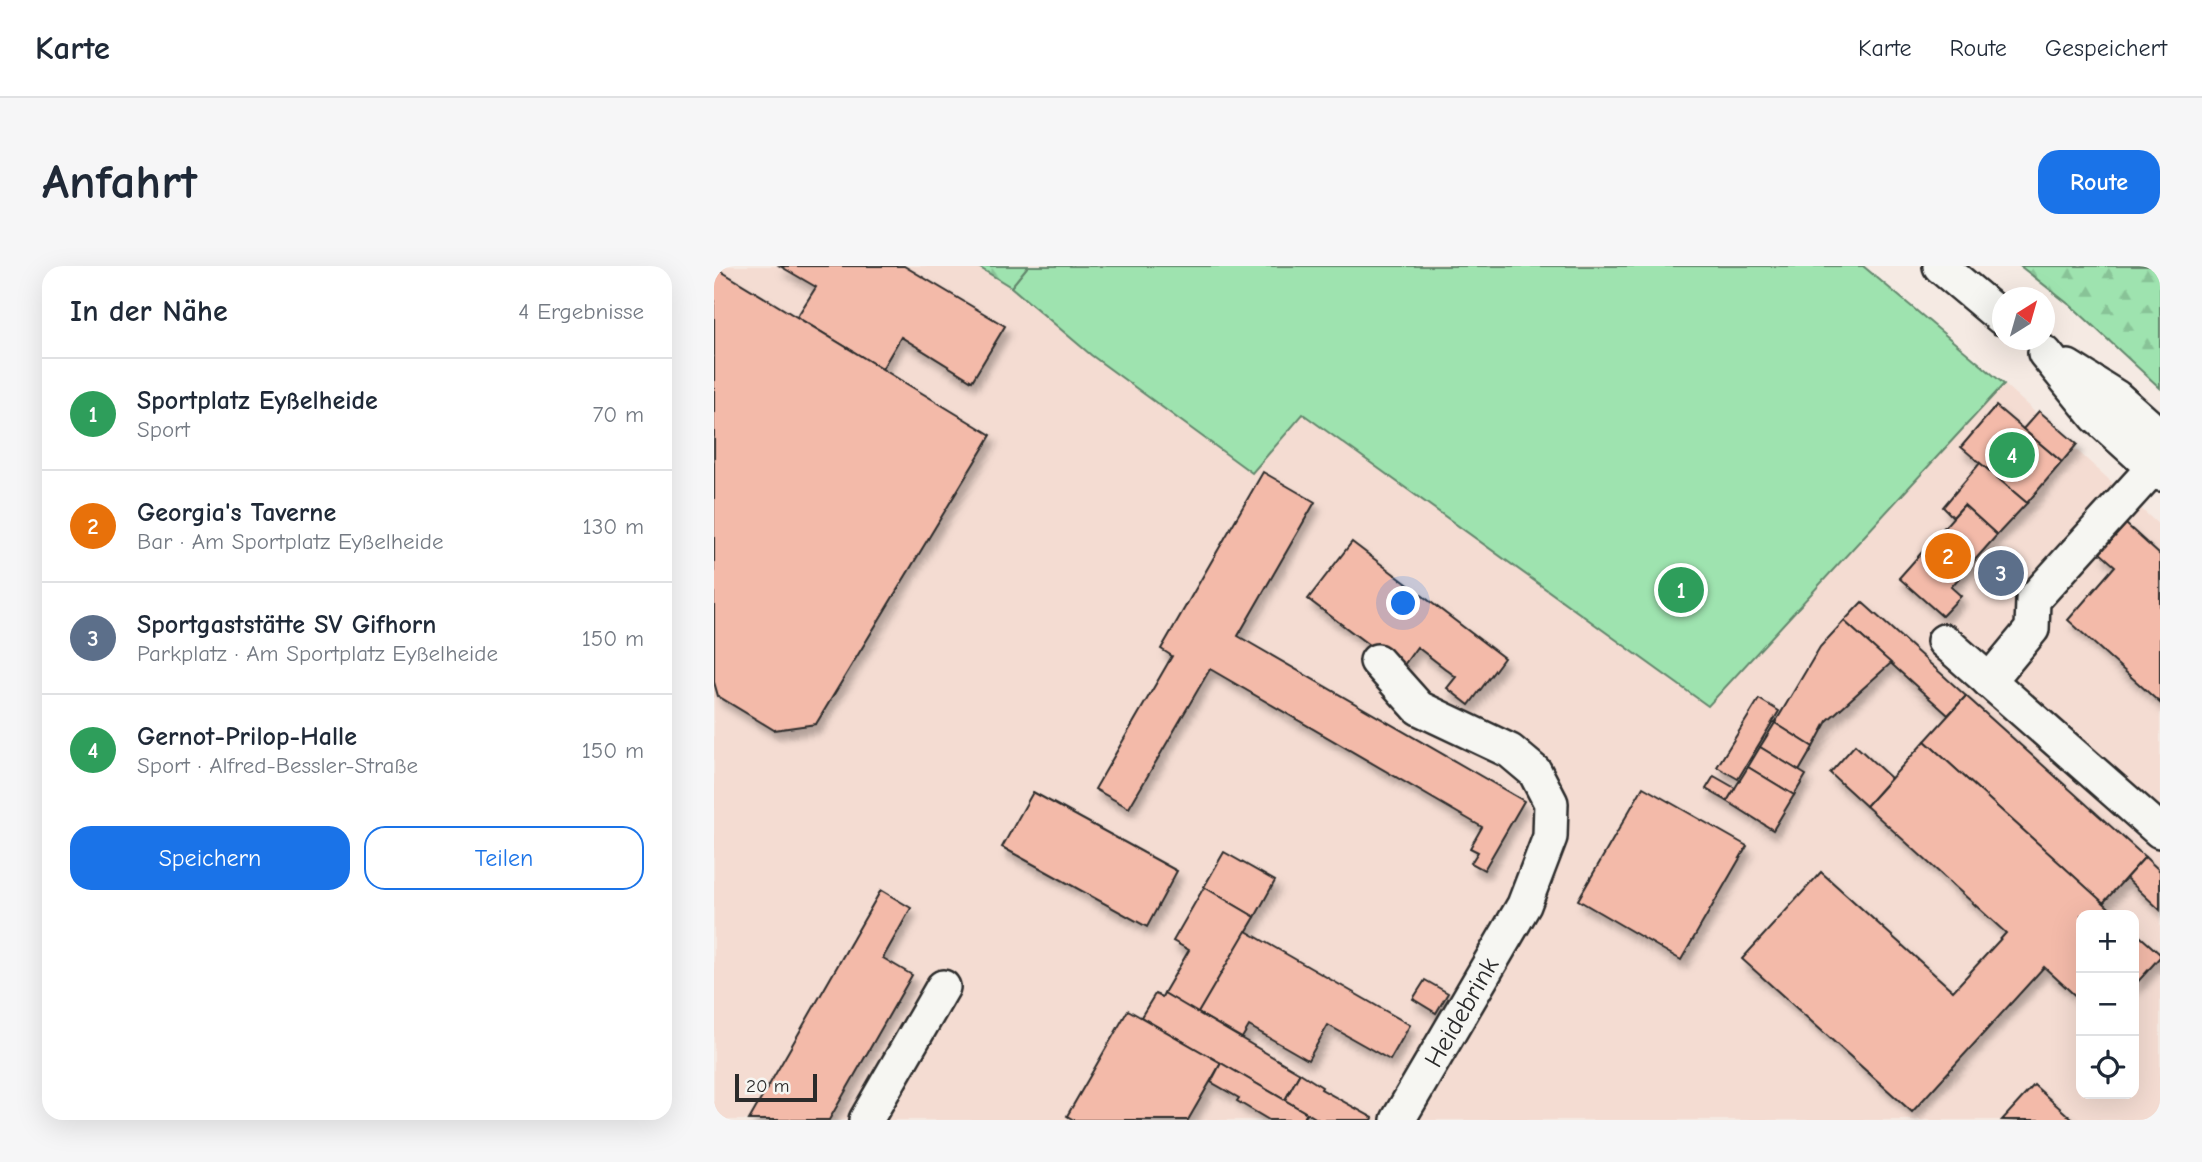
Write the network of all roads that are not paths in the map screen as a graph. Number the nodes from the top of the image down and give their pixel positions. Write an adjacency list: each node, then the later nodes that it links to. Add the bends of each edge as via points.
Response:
1 (1940, 266): 2 (street)
2 (1992, 309)
3 (2040, 350): 4 (street, via 2097,417)
4 (2158, 459): 7 (street, via 2032,600 2032,629)
5 (1944, 641): 7 (street)
6 (1377, 661): 11 (street, Heidebrink, via 1419,708 1510,751 1535,772 1551,803 1550,837 1524,905)
7 (1989, 681): 8 (street)
8 (2160, 831)
9 (943, 987): 10 (street)
10 (866, 1120)
11 (1398, 1120)

